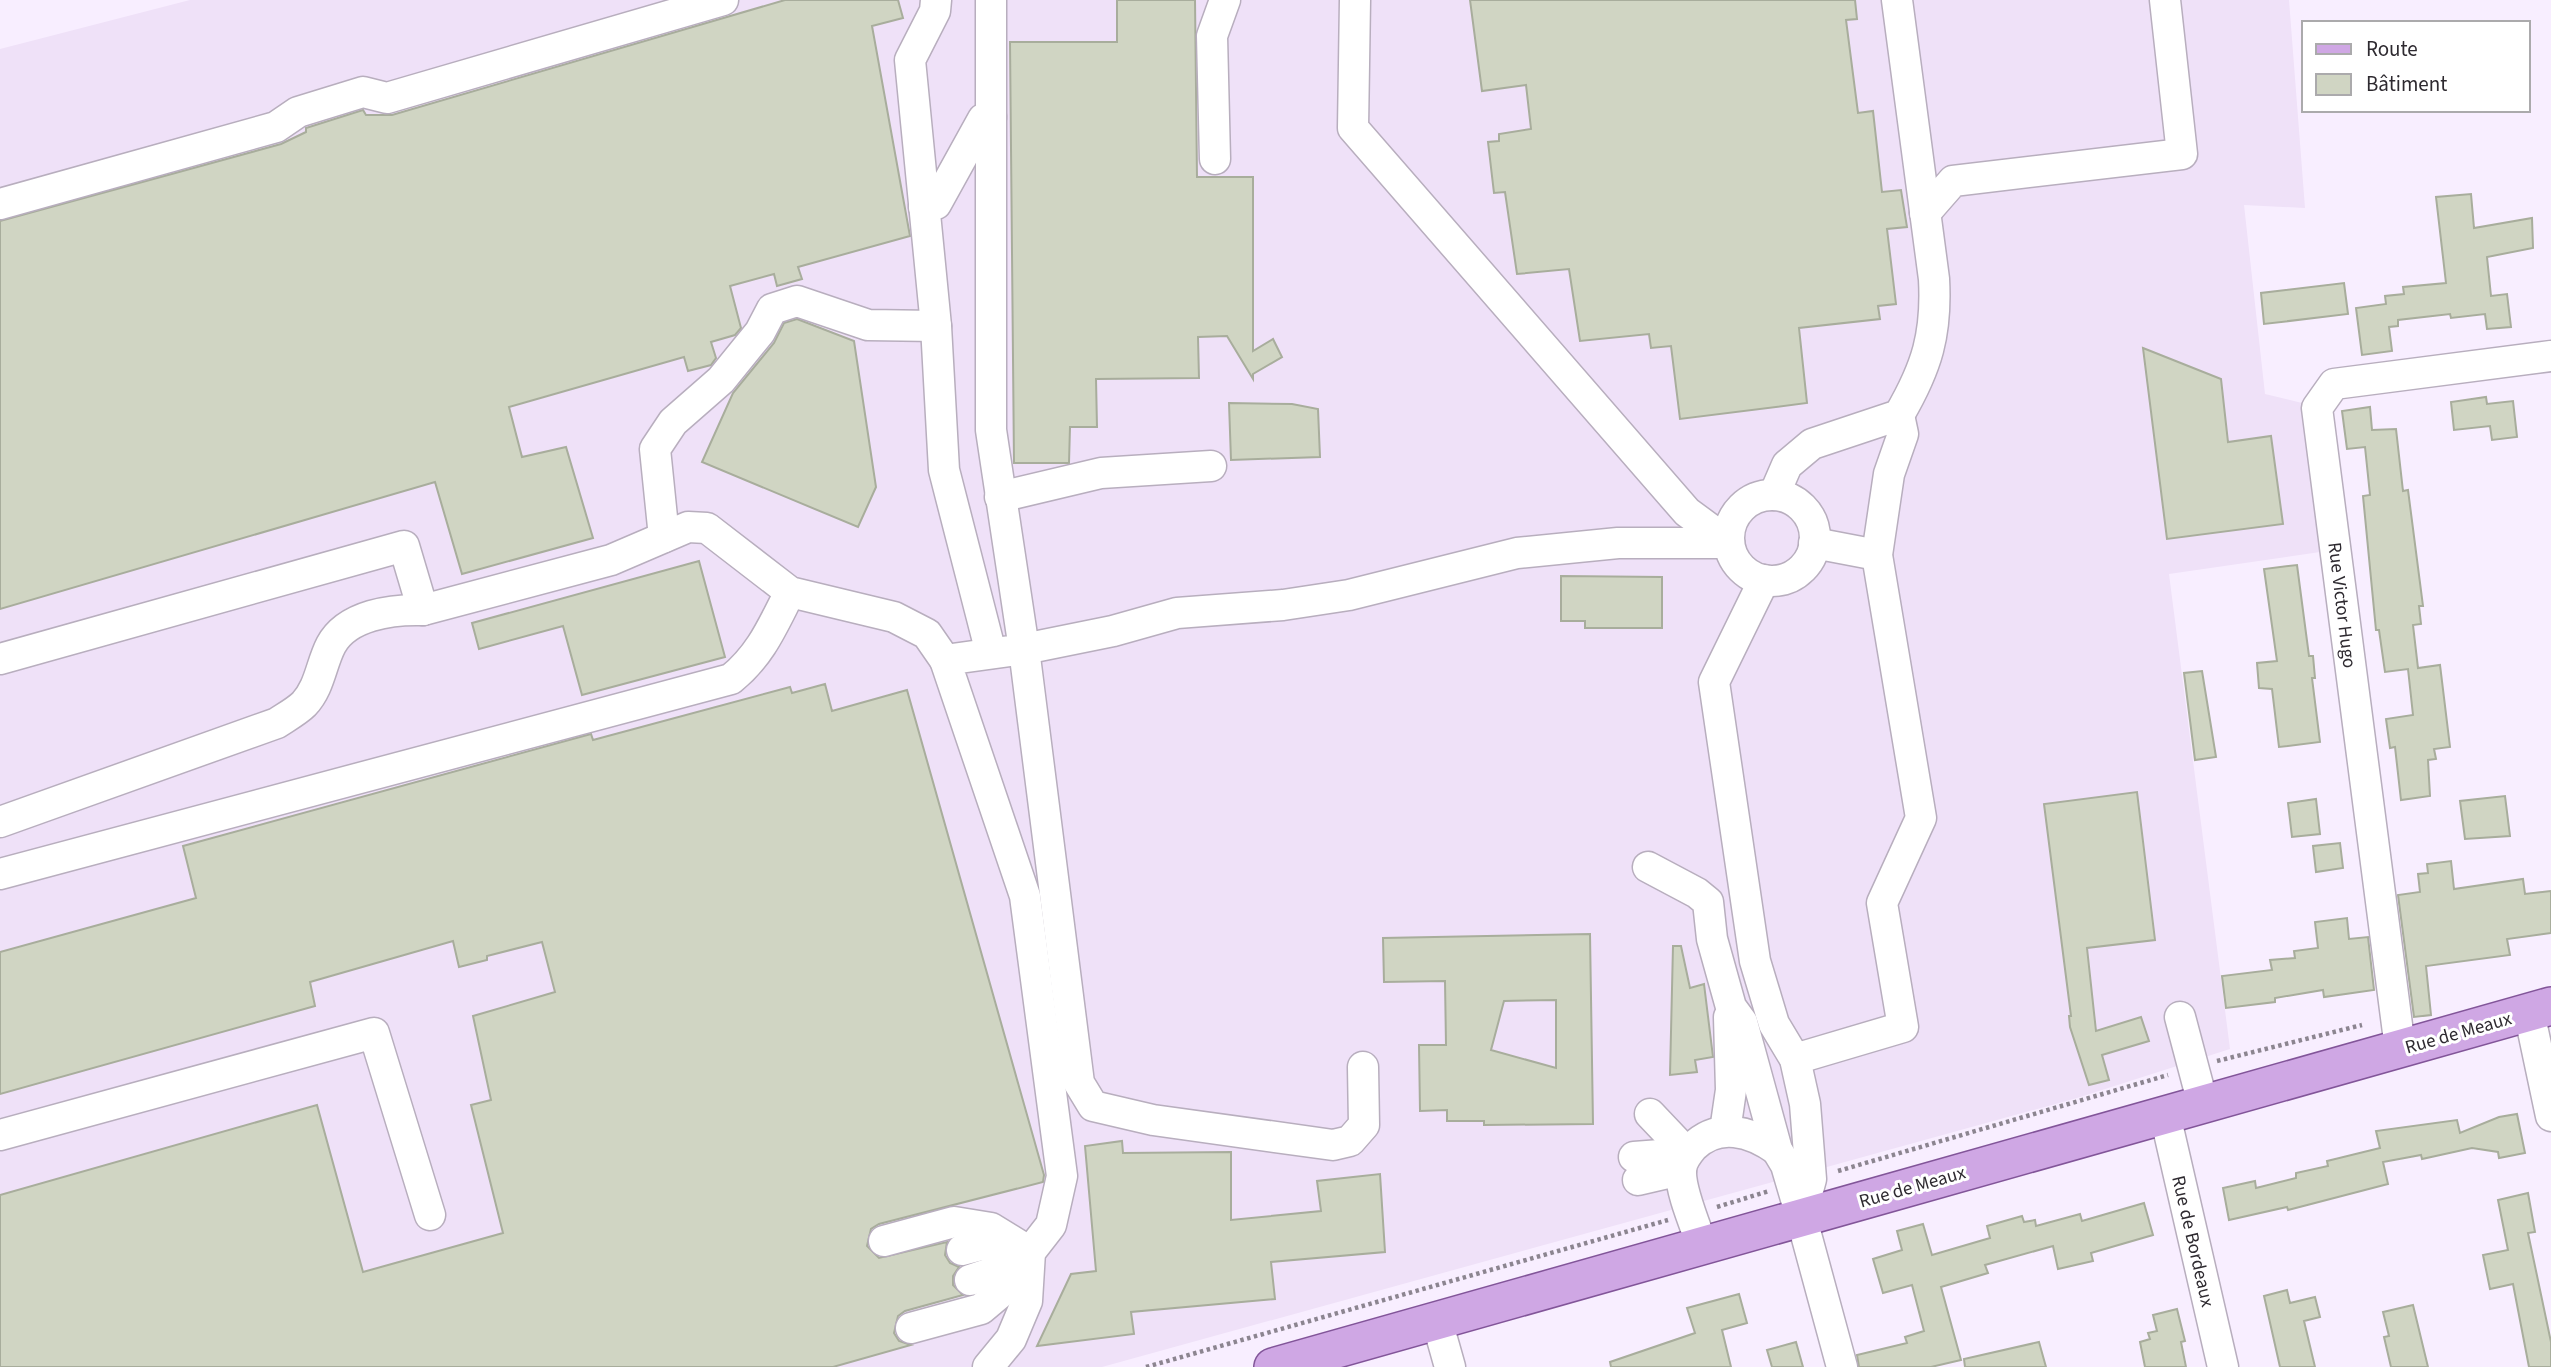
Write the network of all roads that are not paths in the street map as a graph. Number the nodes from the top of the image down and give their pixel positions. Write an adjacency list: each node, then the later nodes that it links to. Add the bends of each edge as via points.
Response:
1 (723, 0): 10 (street, via 387,98 363,92 298,111 276,127)
2 (936, 0): 11 (street, via 935,11 909,61)
3 (990, 0): 8 (street)
4 (1225, 0): 9 (street, via 1212,36)
5 (1355, 0): 20 (street, via 1353,128 1687,512)
6 (1897, 0): 12 (street)
7 (2165, 0): 12 (street, via 2182,153 1953,181)
8 (991, 117): 11 (street, via 983,119 936,204); 18 (street, via 991,430)
9 (1215, 159)
10 (0, 204)
11 (924, 207): 13 (street)
12 (1925, 213): 15 (street, via 1936,317 1929,353)
13 (936, 326): 19 (street, via 868,325 797,301 772,309 760,332 721,380 673,422 655,449); 27 (street, via 944,470)
14 (2551, 356): 38 (street, Rue Victor Hugo, via 2334,384 2317,408)
15 (1899, 415): 17 (street, via 1812,444 1787,465); 22 (street, via 1903,434 1888,474)
16 (1211, 466): 18 (street, via 1101,473)
17 (1774, 495): 20 (street, via 1746,503 1730,528); 21 (street, via 1800,506 1809,517)
18 (1000, 498): 26 (street)
19 (664, 537): 24 (street, via 688,527 707,528); 25 (street, via 611,560)
20 (1729, 543): 23 (street, via 1740,567); 26 (street, via 1618,542 1517,553 1349,595 1177,613)
21 (1814, 543): 22 (street); 23 (street, via 1811,557 1791,576)
22 (1877, 555): 39 (street, via 1921,818 1882,903 1903,1027)
23 (1764, 580): 39 (street, via 1714,682 1755,961 1774,1024)
24 (790, 592): 29 (street, via 894,617 927,635); 32 (street, via 762,648 731,679)
25 (423, 610): 28 (street, via 404,546); 30 (street, via 399,610 352,623 331,644 322,675 304,704 278,723)
26 (1024, 649): 27 (street); 40 (street, via 1079,1083 1093,1106 1153,1121 1333,1145 1350,1141 1364,1125)
27 (991, 653): 29 (street)
28 (0, 659)
29 (945, 660): 54 (street, via 1026,896 1062,1177 1051,1225)
30 (0, 821)
31 (1648, 867): 34 (street, via 1708,902)
32 (0, 874)
33 (1672, 900): 34 (street, via 1697,915)
34 (1709, 949): 35 (street)
35 (1731, 1007): 45 (street, via 1727,1027 1731,1090); 47 (street, via 1742,1022)
36 (2540, 1009): 38 (main road, Rue de Meaux); 44 (street)
37 (2180, 1017): 41 (street)
38 (2400, 1048): 41 (main road, Rue de Meaux)
39 (1795, 1059): 51 (street, via 1805,1104 1811,1179)
40 (1363, 1067)
41 (2203, 1104): 43 (main road, Rue de Meaux)
42 (1650, 1114): 48 (street)
43 (2165, 1115): 51 (main road, Rue de Meaux); 62 (street, Rue de Bordeaux)
44 (2551, 1116)
45 (1725, 1131): 47 (street, via 1759,1137); 48 (street, via 1703,1137)
46 (0, 1135): 50 (street, via 374,1033)
47 (1777, 1150): 51 (street)
48 (1684, 1162): 49 (street); 53 (street)
49 (1636, 1168)
50 (430, 1215)
51 (1801, 1216): 53 (main road, Rue de Meaux); 61 (street)
52 (884, 1241): 54 (street, via 954,1222 991,1228)
53 (1702, 1245): 56 (main road, Rue de Meaux)
54 (1030, 1252): 55 (street, via 981,1245); 57 (street, via 1006,1288 981,1310); 58 (street, via 1027,1301 1011,1339)
55 (966, 1265)
56 (1437, 1321): 59 (main road, Rue de Meaux); 60 (street)
57 (911, 1328)
58 (988, 1367)
59 (1273, 1367)
60 (1451, 1367)
61 (1842, 1367)
62 (2222, 1367)

